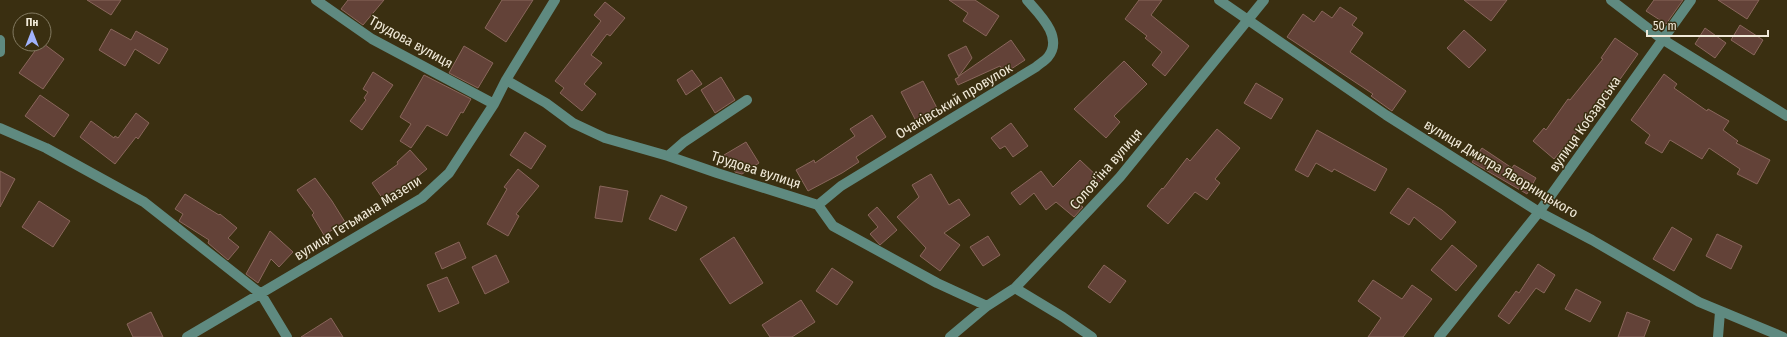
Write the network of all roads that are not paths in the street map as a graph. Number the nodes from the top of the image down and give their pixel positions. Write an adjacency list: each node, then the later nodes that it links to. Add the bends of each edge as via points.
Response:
1 (316, 0): 14 (street, Трудова вулиця, via 372,39)
2 (555, 0): 12 (street, вулиця Гетьмана Мазепи)
3 (1026, 0): 18 (street, Очаківський провулок, via 1050,28 1054,44 1048,56 1036,67 841,186)
4 (1219, 0): 8 (street, вулиця Дмитра Яворницького)
5 (1264, 0): 8 (street, Солов'їна вулиця)
6 (1611, 0): 9 (street)
7 (1691, 0): 9 (street, вулиця Кобзарська)
8 (1248, 19): 19 (street, вулиця Дмитра Яворницького, via 1386,115); 20 (street, Солов'їна вулиця, via 1120,177)
9 (1662, 39): 15 (street); 19 (street, вулиця Кобзарська)
10 (0, 40): 11 (street)
11 (0, 52)
12 (506, 80): 14 (street, вулиця Гетьмана Мазепи); 17 (street, Трудова вулиця, via 546,103 573,123 604,138)
13 (746, 100): 17 (street)
14 (494, 104): 21 (street, вулиця Гетьмана Мазепи, via 450,173 422,198)
15 (1787, 116)
16 (0, 128): 21 (street, via 46,148 144,202)
17 (668, 156): 18 (street, Трудова вулиця)
18 (818, 205): 22 (street, via 833,226 937,283)
19 (1539, 212): 23 (street, вулиця Дмитра Яворницького); 28 (street, вулиця Кобзарська)
20 (1015, 288): 22 (street, Солов'їна вулиця); 27 (street, via 1064,316)
21 (260, 294): 24 (street, вулиця Гетьмана Мазепи); 25 (street)
22 (987, 306): 26 (street, Солов'їна вулиця)
23 (1720, 312): 29 (street); 30 (street, вулиця Дмитра Яворницького)
24 (187, 337)
25 (287, 337)
26 (950, 337)
27 (1092, 337)
28 (1439, 337)
29 (1718, 337)
30 (1783, 337)

